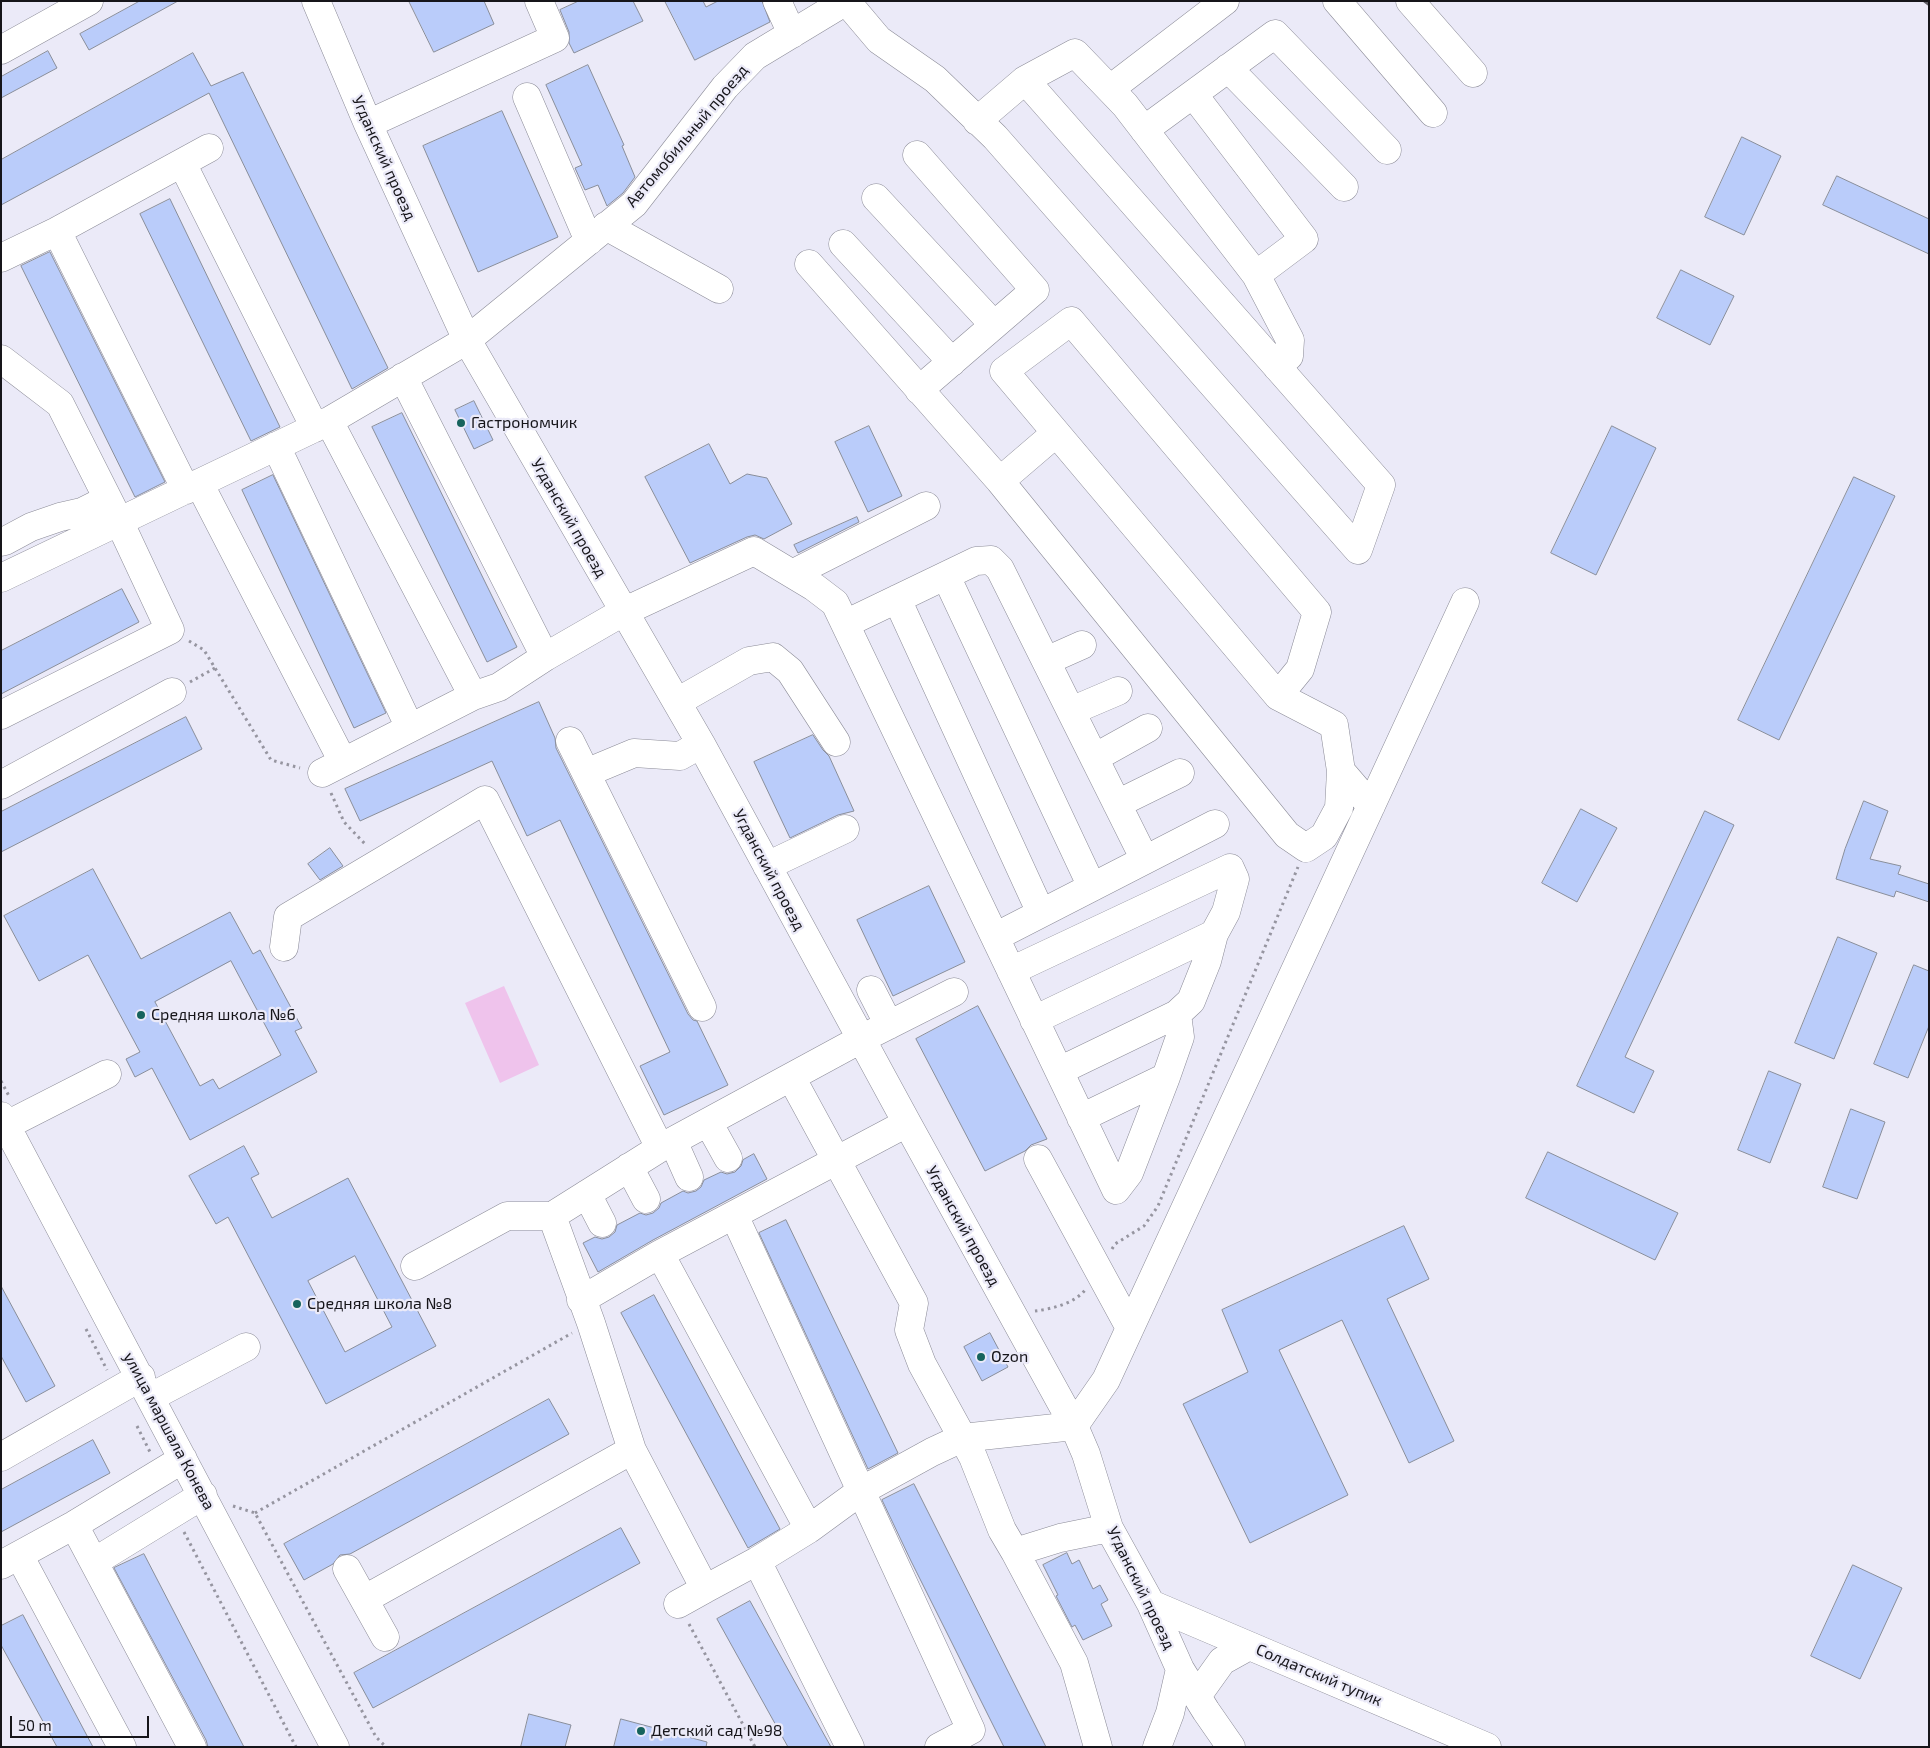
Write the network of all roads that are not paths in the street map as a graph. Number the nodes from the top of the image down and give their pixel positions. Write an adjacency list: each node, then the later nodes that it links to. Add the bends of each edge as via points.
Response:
1 (88, 1): 10 (street)
2 (316, 1): 19 (street, Угданский проезд)
3 (540, 1): 19 (street, via 555,38)
4 (777, 1): 9 (street)
5 (846, 1): 9 (street, Автомобильный проезд); 18 (street, via 879,40 935,79)
6 (1225, 1): 14 (street)
7 (1337, 1): 17 (street)
8 (1410, 1): 12 (street)
9 (792, 34): 28 (street, Автомобильный проезд, via 755,56 725,87 634,204)
10 (1, 50)
11 (1228, 68): 15 (street); 22 (street, via 1275,34); 25 (street)
12 (1473, 72)
13 (1025, 80): 14 (street, via 1075,52); 18 (street); 38 (street)
14 (1110, 89): 20 (street)
15 (1193, 94): 20 (street); 32 (street, via 1304,240)
16 (527, 97): 28 (street)
17 (1433, 113)
18 (977, 121): 38 (street, via 1358,550 1381,486)
19 (368, 124): 35 (street, Угданский проезд)
20 (1144, 130): 32 (street)
21 (209, 148): 24 (street)
22 (1387, 150)
23 (917, 154): 34 (street, via 1035,290)
24 (182, 163): 27 (street); 41 (street)
25 (1344, 186)
26 (876, 198): 34 (street)
27 (57, 231): 30 (street); 45 (street)
28 (597, 233): 33 (street); 35 (street, Автомобильный проезд)
29 (842, 244): 37 (street)
30 (1, 258)
31 (809, 264): 40 (street)
32 (1256, 275): 38 (street, via 1290,340 1289,356)
33 (719, 289)
34 (994, 325): 37 (street)
35 (467, 340): 39 (street, Автомобильный проезд); 54 (street, Угданский проезд)
36 (1, 359): 47 (street, via 60,404)
37 (952, 362): 40 (street)
38 (1277, 367)
39 (403, 377): 41 (street, Автомобильный проезд); 57 (street)
40 (920, 390): 44 (street)
41 (322, 424): 43 (street, Автомобильный проезд); 61 (street)
42 (1056, 433): 44 (street); 62 (street); 62 (street, via 1004,371 1070,321 1317,612 1300,669)
43 (276, 446): 45 (street, Автомобильный проезд); 66 (street)
44 (1000, 482): 72 (street, via 1287,835 1306,848 1324,836 1339,808)
45 (193, 486): 47 (street, Автомобильный проезд); 66 (street, via 332,768)
46 (926, 506): 49 (street)
47 (114, 510): 48 (street, via 60,517); 51 (street); 65 (street, via 170,630)
48 (1, 542)
49 (792, 574): 54 (street, via 754,551); 55 (street, via 835,603)
50 (946, 576): 52 (street); 58 (street, via 976,561 992,560 1000,569); 82 (street)
51 (1, 578)
52 (897, 599): 55 (street); 83 (street)
53 (1465, 602): 77 (street)
54 (623, 612): 57 (street); 63 (street, Угданский проезд)
55 (845, 624): 85 (street)
56 (1082, 645): 58 (street)
57 (545, 657): 61 (street, via 499,687)
58 (1046, 661): 64 (street)
59 (1118, 690): 64 (street)
60 (172, 692): 75 (street)
61 (473, 696): 66 (street)
62 (1278, 696): 72 (street, via 1334,725)
63 (677, 702): 69 (street, via 749,661 773,657 790,670); 70 (street, Угданский проезд)
64 (1071, 711): 71 (street)
65 (1, 715)
66 (410, 728)
67 (1148, 728): 71 (street)
68 (570, 741): 73 (street)
69 (836, 742)
70 (701, 744): 73 (street, via 680,756 634,752); 81 (street, Угданский проезд)
71 (1094, 758): 76 (street)
72 (1341, 771): 77 (street)
73 (586, 773): 90 (street)
74 (1180, 773): 76 (street)
75 (1, 785)
76 (1117, 804): 80 (street)
77 (1371, 806): 117 (street)
78 (1215, 824): 80 (street)
79 (846, 829): 81 (street)
80 (1145, 860): 82 (street)
81 (768, 866): 94 (street, Угданский проезд)
82 (1092, 887): 83 (street)
83 (1041, 913): 85 (street)
84 (1214, 934): 87 (street, via 1226,912 1235,878 1230,868); 91 (street, via 1191,1001); 92 (street)
85 (995, 937): 87 (street)
86 (284, 947): 103 (street, via 288,918 485,800)
87 (1011, 971): 92 (street)
88 (871, 990): 93 (street)
89 (954, 992): 93 (street)
90 (702, 1007)
91 (1177, 1014): 95 (street); 97 (street, via 1180,1037)
92 (1034, 1020): 95 (street)
93 (889, 1025): 94 (street)
94 (861, 1039): 98 (street); 102 (street, Угданский проезд)
95 (1059, 1071): 99 (street)
96 (107, 1074): 101 (street)
97 (1166, 1076): 99 (street); 99 (street, via 1129,1173 1116,1190)
98 (791, 1077): 100 (street); 106 (street)
99 (1081, 1118)
100 (708, 1122): 103 (street); 104 (street)
101 (3, 1123): 119 (street, улица маршала Конева)
102 (907, 1123): 106 (street); 120 (street, Угданский проезд)
103 (666, 1144): 107 (street); 108 (street)
104 (728, 1158)
105 (1038, 1159): 117 (street)
106 (836, 1161): 111 (street); 121 (street, via 914,1303 908,1330 922,1364)
107 (629, 1168): 109 (street); 110 (street)
108 (689, 1177)
109 (587, 1194): 112 (street); 113 (street)
110 (646, 1199)
111 (734, 1215): 114 (street); 125 (street)
112 (552, 1216): 115 (street, via 507,1216); 116 (street)
113 (602, 1223)
114 (660, 1254): 116 (street); 129 (street)
115 (415, 1266)
116 (586, 1311): 122 (street)
117 (1130, 1328): 120 (street, via 1106,1380)
118 (246, 1347): 119 (street)
119 (146, 1387): 123 (street); 124 (street, улица маршала Конева)
120 (1074, 1426): 121 (street); 128 (street, Угданский проезд)
121 (962, 1438): 125 (street); 130 (street, via 973,1457 1002,1530)
122 (632, 1450): 135 (street); 136 (street)
123 (1, 1457)
124 (183, 1459): 126 (street, улица маршала Конева); 127 (street)
125 (861, 1491): 129 (street); 143 (street)
126 (207, 1504): 133 (street); 146 (street, улица маршала Конева)
127 (74, 1525): 131 (street); 133 (street)
128 (1109, 1528): 130 (street, via 1060,1538); 138 (street, Угданский проезд)
129 (809, 1530): 132 (street)
130 (1016, 1552): 149 (street, via 1074,1663)
131 (10, 1560): 144 (street)
132 (757, 1561): 135 (street); 147 (street)
133 (94, 1562): 145 (street)
134 (348, 1569): 136 (street)
135 (705, 1589): 137 (street)
136 (365, 1599): 139 (street)
137 (678, 1604)
138 (1151, 1604): 140 (street, Солдатский тупик); 141 (street, Угданский проезд)
139 (385, 1637)
140 (1249, 1646): 142 (street, via 1222,1661); 152 (street, Солдатский тупик)
141 (1180, 1669): 142 (street); 150 (street, Угданский проезд, via 1170,1713)
142 (1196, 1696): 151 (street)
143 (976, 1738): 148 (street)
144 (122, 1747)
145 (192, 1747)
146 (335, 1747)
147 (850, 1747)
148 (939, 1747)
149 (1098, 1747)
150 (1157, 1747)
151 (1231, 1747)
152 (1487, 1747)

